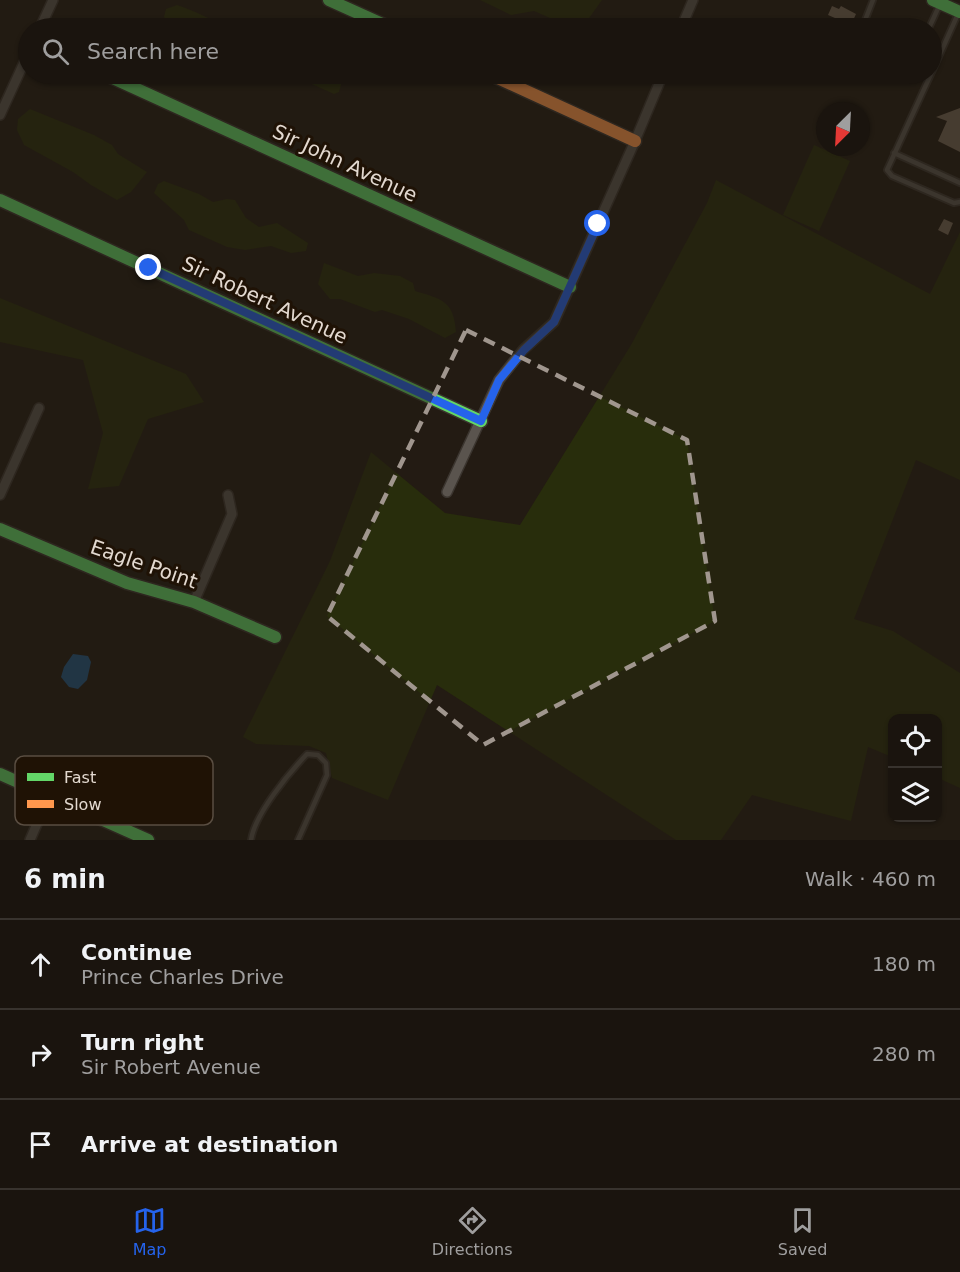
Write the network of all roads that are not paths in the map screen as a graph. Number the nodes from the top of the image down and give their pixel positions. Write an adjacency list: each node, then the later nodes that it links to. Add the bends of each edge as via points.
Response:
1 (53, 0): 7 (street)
2 (329, 0): 8 (street)
3 (693, 0): 9 (street)
4 (873, 0): 10 (lane)
5 (937, 2): 6 (street); 11 (lane)
6 (960, 12): 12 (lane)
7 (45, 18)
8 (369, 18)
9 (685, 18)
10 (866, 18)
11 (932, 18)
12 (942, 50)
13 (18, 76): 18 (street)
14 (126, 84): 24 (street, Sir John Avenue)
15 (511, 84): 19 (street)
16 (659, 84): 19 (street)
17 (926, 84): 20 (lane)
18 (0, 115)
19 (635, 141): 24 (street)
20 (894, 153): 21 (lane); 23 (lane, via 887,170 892,176 954,203)
21 (960, 183)
22 (0, 200): 26 (street, Sir Robert Avenue)
23 (960, 202)
24 (570, 287): 26 (street, via 554,322 499,380)
25 (39, 408): 28 (street)
26 (481, 421): 27 (street)
27 (447, 492)
28 (0, 495)
29 (228, 495): 31 (street, via 232,514)
30 (0, 529): 31 (street, Eagle Point, via 127,582)
31 (194, 602): 32 (street, Eagle Point)
32 (275, 637)
33 (0, 774): 34 (street)
34 (15, 781)
35 (37, 825): 37 (street)
36 (115, 825): 38 (street)
37 (30, 840)
38 (148, 840)
39 (251, 840): 40 (lane, via 261,813 297,764 307,754 318,755 326,763 327,775)
40 (298, 840)

